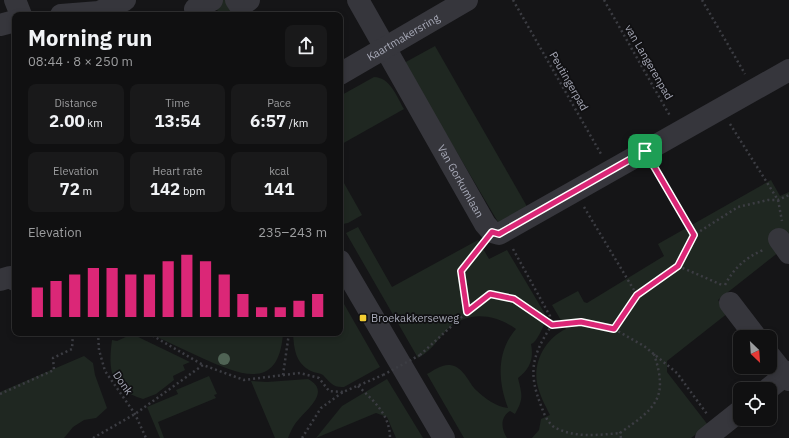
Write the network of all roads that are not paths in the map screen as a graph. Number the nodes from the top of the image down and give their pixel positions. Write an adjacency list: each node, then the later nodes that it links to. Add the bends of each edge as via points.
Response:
1 (14, 0): 7 (street)
2 (125, 0): 8 (street)
3 (236, 0): 4 (street, via 240,6)
4 (250, 0)
5 (358, 0): 11 (street, Van Gorkumlaan)
6 (467, 0): 11 (street, Kaartmakersring)
7 (20, 12)
8 (99, 12)
9 (12, 22): 10 (street)
10 (0, 25)
11 (386, 47): 12 (street, Van Gorkumlaan, via 485,224 498,232); 13 (street, Kaartmakersring)
12 (789, 70)
13 (343, 72)
14 (343, 266): 24 (street)
15 (12, 278): 16 (street)
16 (0, 280)
17 (727, 295): 18 (street)
18 (751, 330)
19 (777, 364): 20 (street)
20 (788, 376): 21 (street)
21 (777, 383)
22 (733, 418): 23 (street)
23 (716, 435)
24 (444, 438)

